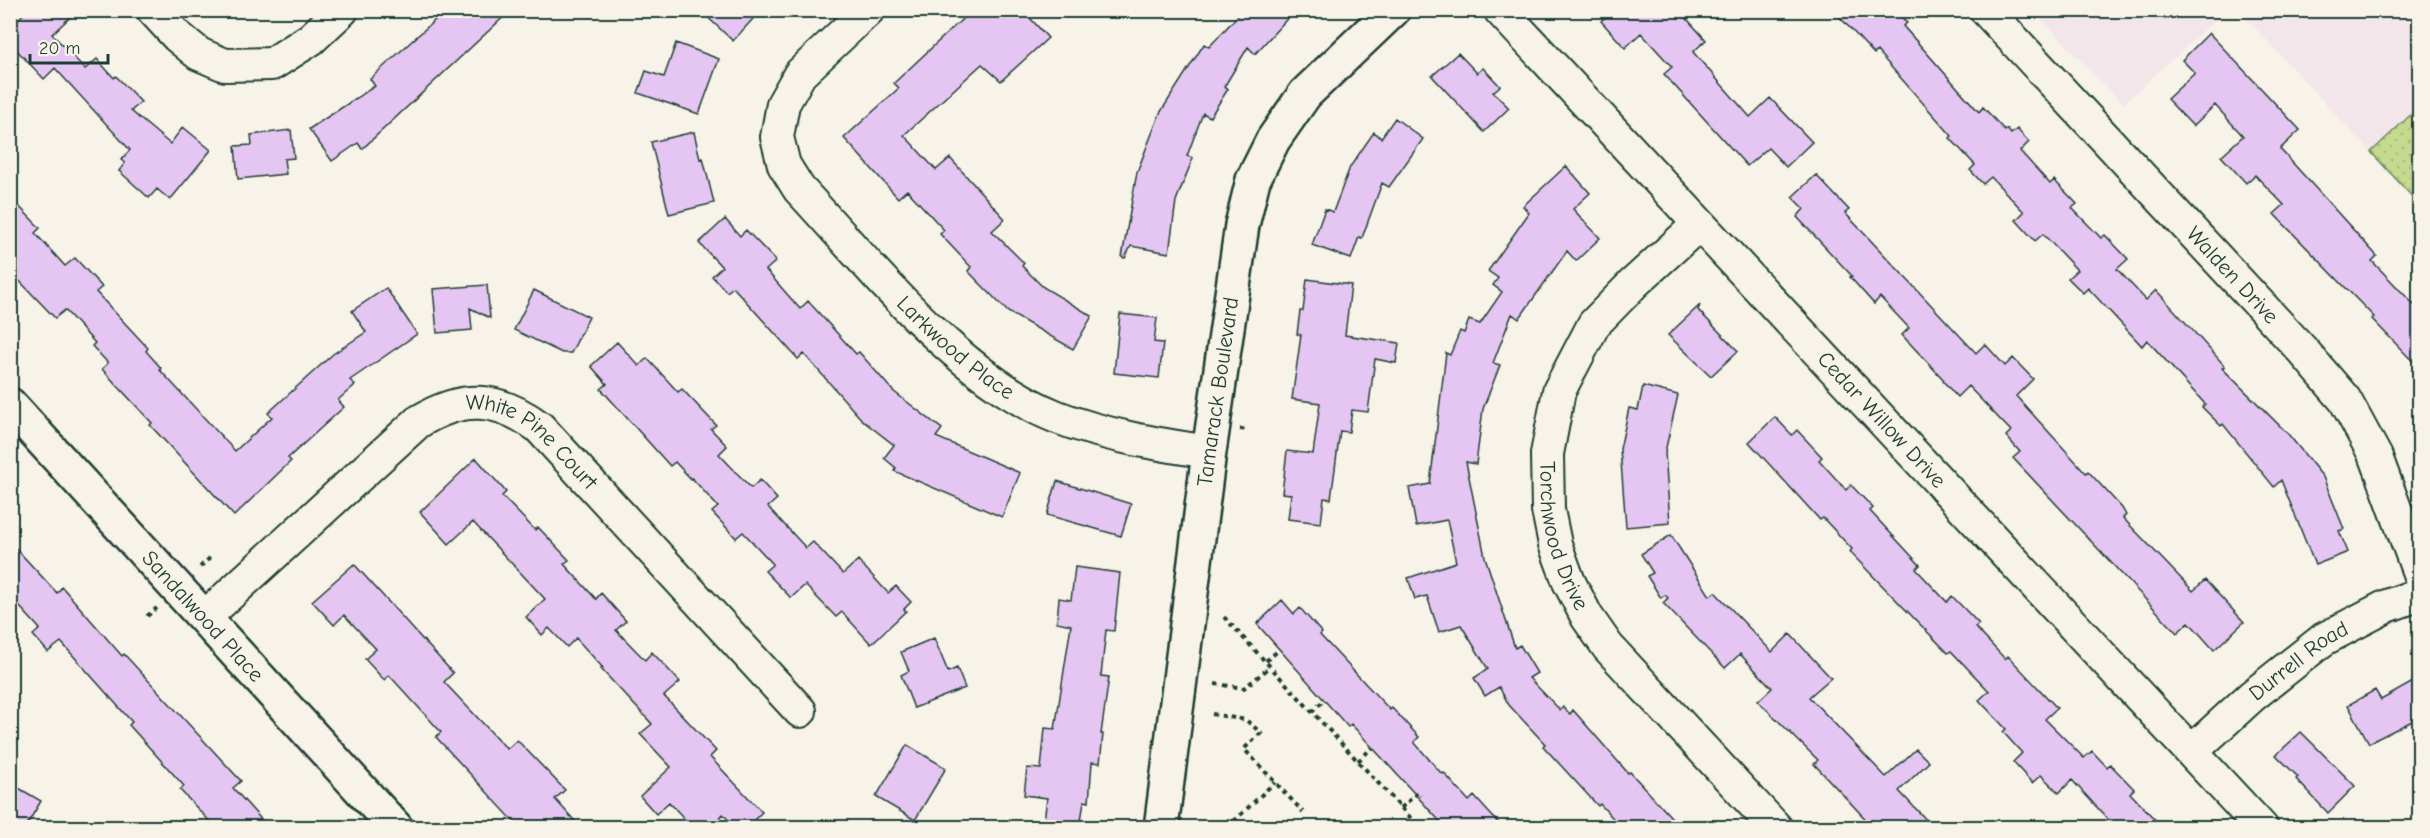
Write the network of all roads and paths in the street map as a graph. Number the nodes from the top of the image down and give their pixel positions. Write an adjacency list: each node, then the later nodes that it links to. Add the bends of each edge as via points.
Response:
1 (153, 10): 2 (street, via 199,54 225,65 272,64 311,39)
2 (342, 10)
3 (868, 10): 9 (street, Larkwood Place, via 800,74 783,104 777,137 784,165 799,189 918,316 971,366 1011,393 1056,417 1108,434)
4 (1393, 10): 9 (street, Tamarack Boulevard, via 1305,94 1273,140 1253,180 1242,225)
5 (1500, 10): 7 (street, Cedar Willow Drive)
6 (1986, 10): 12 (street, Walden Drive, via 2345,400 2376,457)
7 (1699, 224): 27 (street, Cedar Willow Drive); 37 (street, Torchwood Drive, via 1594,324 1559,391 1547,454 1548,510 1569,582 1608,647)
8 (10, 405): 16 (street, Sandalwood Place)
9 (1209, 452): 34 (street, Tamarack Boulevard)
10 (212, 556): 11 (path)
11 (200, 567)
12 (2420, 576)
13 (2420, 594): 27 (street, Durrell Road, via 2387,606 2324,639 2252,696)
14 (160, 605): 15 (path)
15 (147, 616)
16 (205, 616): 23 (street, White Pine Court, via 418,422 456,404 499,405 521,413 539,427); 33 (street, Sandalwood Place)
17 (1224, 616): 19 (path)
18 (1280, 649): 19 (path)
19 (1266, 661): 20 (path)
20 (1270, 666): 21 (path, via 1244,688); 24 (path)
21 (1215, 684)
22 (1324, 700): 24 (path)
23 (800, 711)
24 (1312, 712): 28 (path)
25 (1212, 714): 29 (path, via 1246,720 1261,733 1244,749)
26 (1372, 748): 28 (path)
27 (2192, 751): 38 (street, Cedar Willow Drive)
28 (1358, 761): 31 (path)
29 (1275, 782): 32 (path); 35 (path, via 1233,822)
30 (1421, 795): 31 (path, via 1418,792)
31 (1401, 808): 36 (path)
32 (1303, 812)
33 (396, 828)
34 (1161, 828)
35 (1238, 828)
36 (1419, 828)
37 (1776, 828)
38 (2262, 828)

